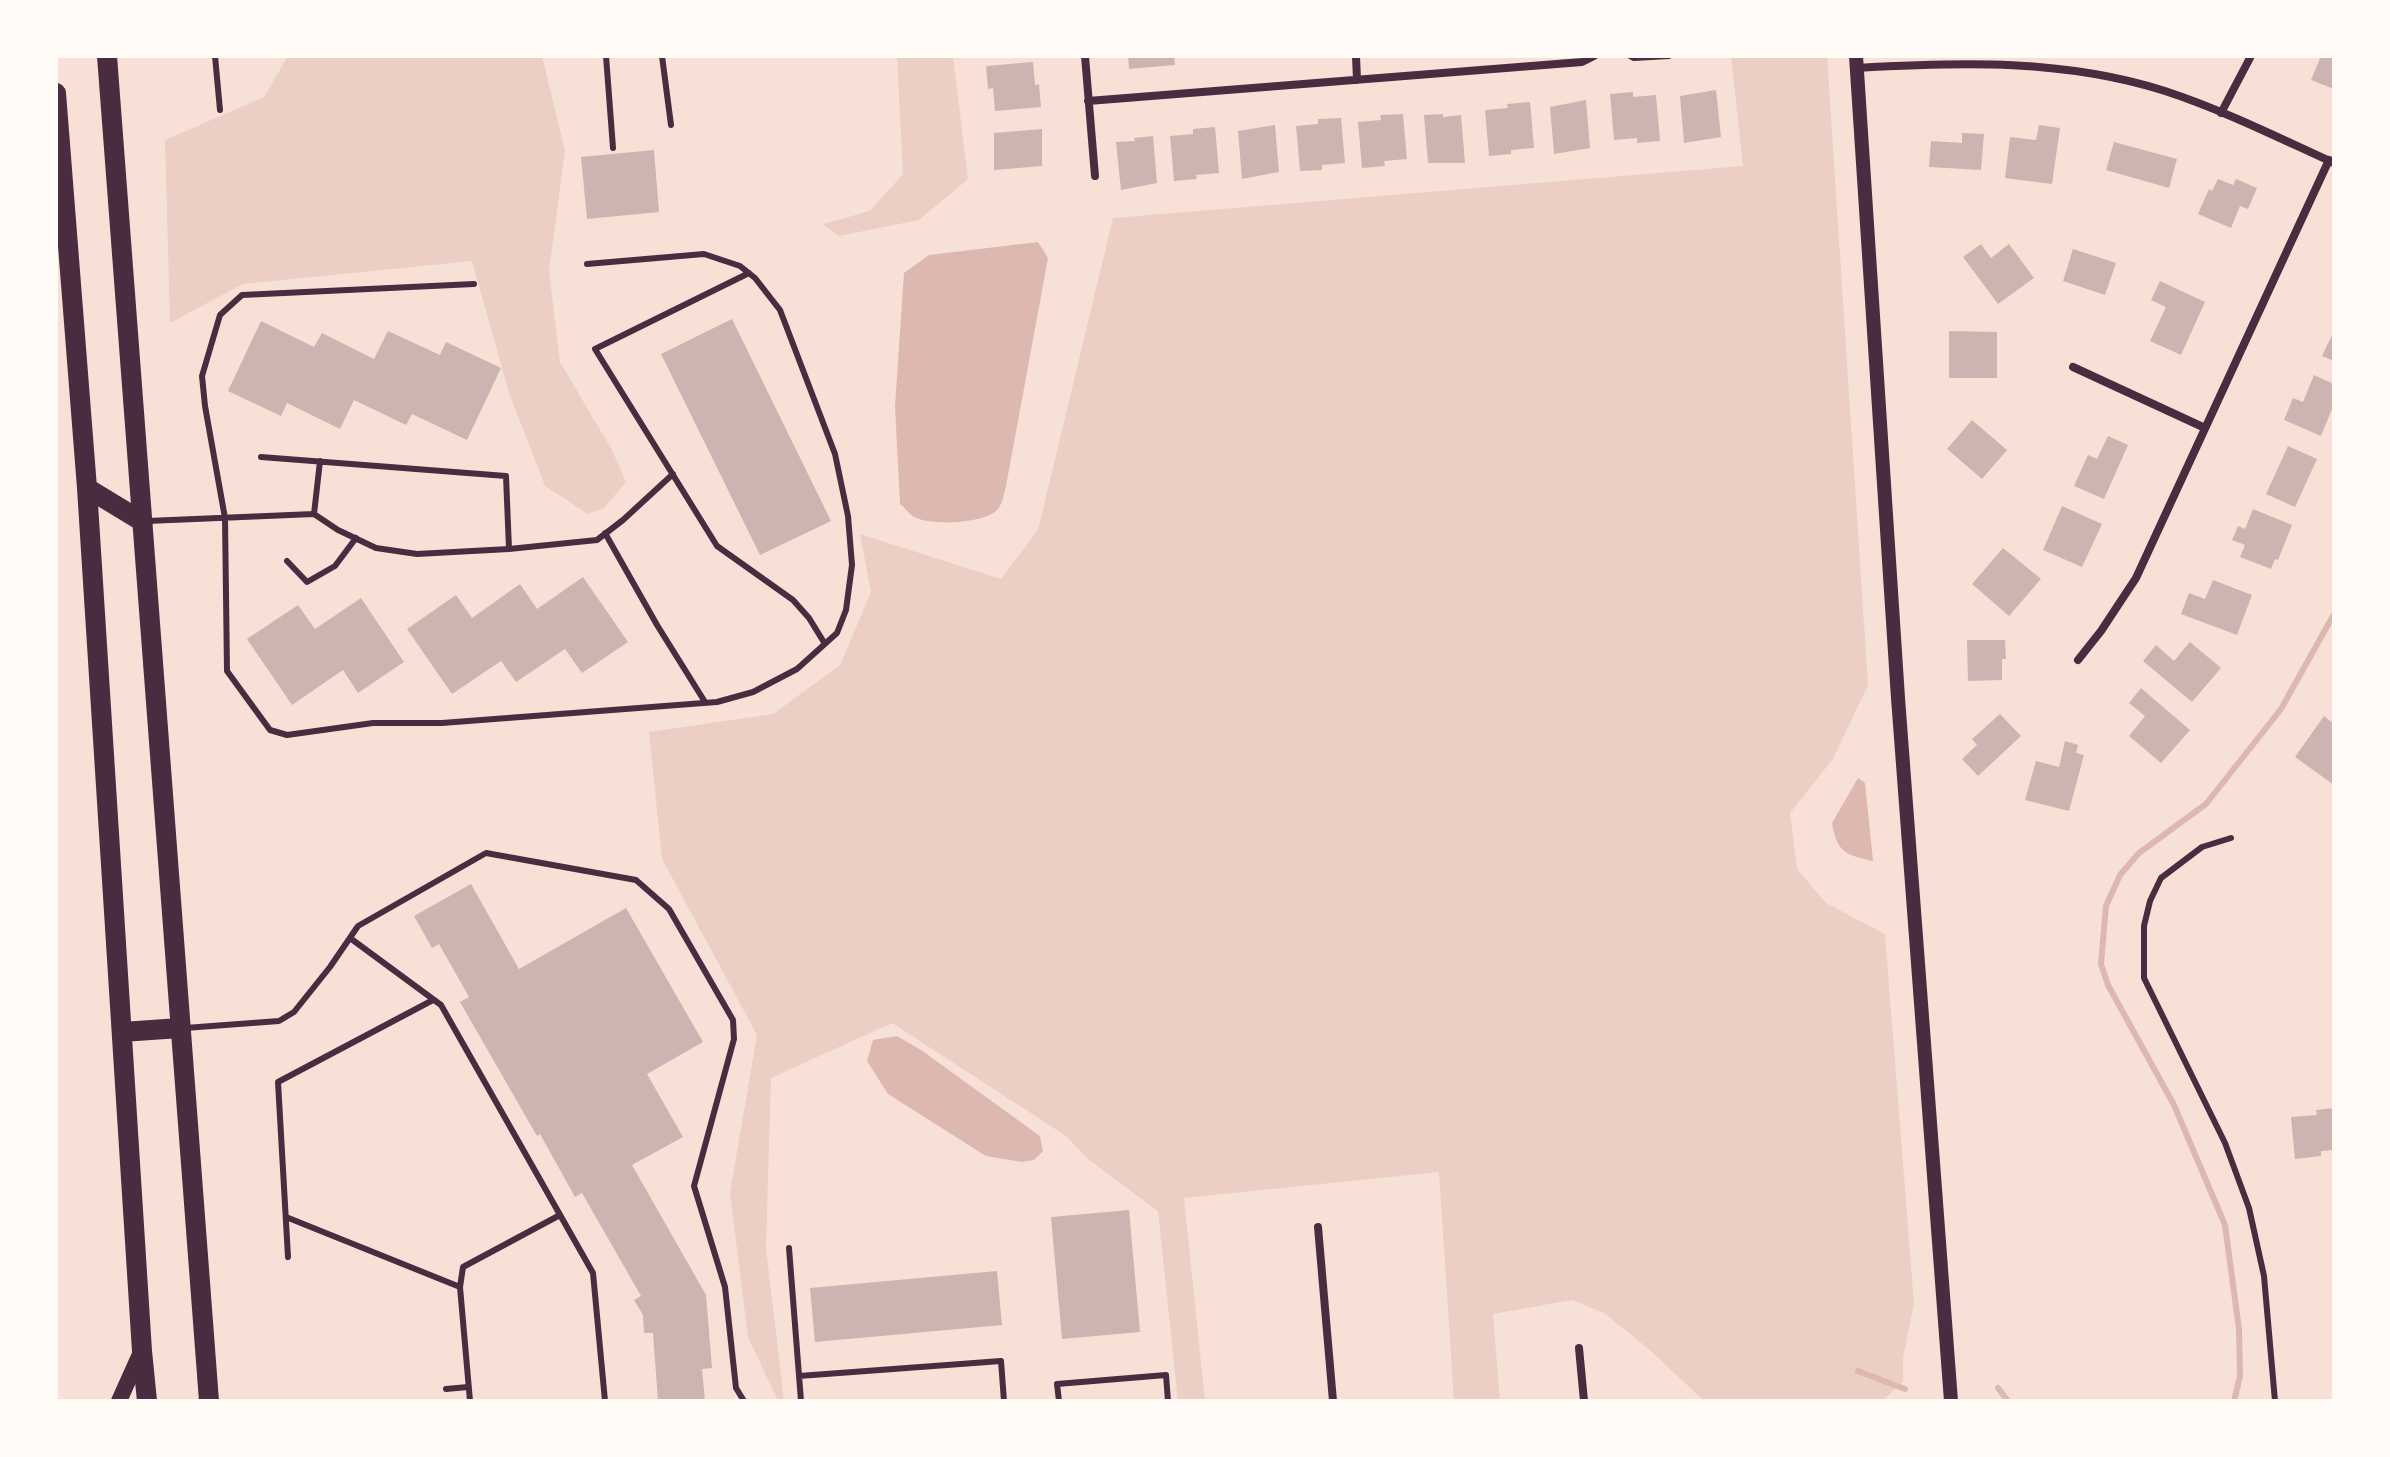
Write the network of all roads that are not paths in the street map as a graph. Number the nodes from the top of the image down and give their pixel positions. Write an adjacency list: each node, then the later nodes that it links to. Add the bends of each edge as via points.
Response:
1 (107, 56): 32 (main road)
2 (215, 56): 15 (lane)
3 (606, 56): 18 (lane)
4 (662, 56): 17 (lane)
5 (1085, 56): 14 (street)
6 (1356, 56): 12 (street)
7 (1594, 56): 12 (street, via 1582,62)
8 (1630, 56): 9 (lane)
9 (1669, 56)
10 (2251, 56): 16 (street)
11 (1857, 62): 16 (street, via 2071,70 2121,79); 68 (street)
12 (1357, 80): 14 (street)
13 (56, 93): 29 (main road)
14 (1088, 101): 20 (street)
15 (220, 110)
16 (2221, 113): 19 (street)
17 (671, 125)
18 (613, 148)
19 (2331, 161): 25 (street)
20 (1095, 176)
21 (587, 264): 22 (lane, via 704,254)
22 (749, 273): 28 (lane, via 595,349); 37 (lane, via 780,310 835,454 848,516 852,565 846,610 837,633)
23 (474, 284): 31 (lane, via 242,295 220,315 202,376)
24 (2073, 367): 25 (street)
25 (2205, 428): 38 (street, via 2136,578)
26 (261, 457): 27 (lane)
27 (320, 461): 30 (lane); 35 (lane, via 506,476)
28 (673, 474): 33 (lane); 37 (lane, via 717,546 793,600)
29 (87, 488): 32 (main road); 44 (main road)
30 (314, 514): 31 (lane); 34 (lane)
31 (225, 518): 32 (lane); 39 (lane, via 227,671 270,730 287,735 373,723 442,723)
32 (143, 522): 43 (main road)
33 (605, 533): 35 (lane, via 597,540); 39 (lane)
34 (356, 538): 35 (lane, via 376,548 417,554); 36 (lane, via 335,566 307,582)
35 (509, 549)
36 (287, 561)
37 (825, 644): 39 (lane, via 797,669 753,692)
38 (2078, 660)
39 (705, 702)
40 (2231, 838): 69 (lane, via 2202,847 2161,878 2144,926 2144,978 2225,1143 2249,1208 2264,1276)
41 (350, 938): 42 (lane); 43 (lane, via 294,1012 279,1021); 61 (lane, via 358,926 486,853 636,880 669,909 733,1020 734,1039 694,1186 725,1287 736,1388)
42 (433, 1000): 45 (lane, via 441,1005); 46 (lane, via 278,1082)
43 (180, 1028): 44 (main road); 58 (main road)
44 (122, 1032): 52 (main road)
45 (560, 1215): 50 (lane, via 463,1267); 60 (lane, via 593,1273)
46 (286, 1217): 49 (lane); 50 (lane)
47 (1318, 1227): 66 (street)
48 (789, 1248): 53 (lane)
49 (288, 1257)
50 (460, 1287): 54 (lane)
51 (1579, 1348): 67 (street)
52 (142, 1351): 56 (main road); 57 (main road)
53 (799, 1376): 62 (lane); 63 (lane, via 1001,1361)
54 (468, 1387): 55 (lane); 59 (lane)
55 (446, 1389)
56 (119, 1401)
57 (147, 1401)
58 (209, 1401)
59 (470, 1401)
60 (605, 1401)
61 (744, 1401)
62 (801, 1401)
63 (1004, 1401)
64 (1059, 1401): 65 (lane, via 1057,1384 1166,1375)
65 (1168, 1401)
66 (1333, 1401)
67 (1584, 1401)
68 (1951, 1401)
69 (2275, 1401)

